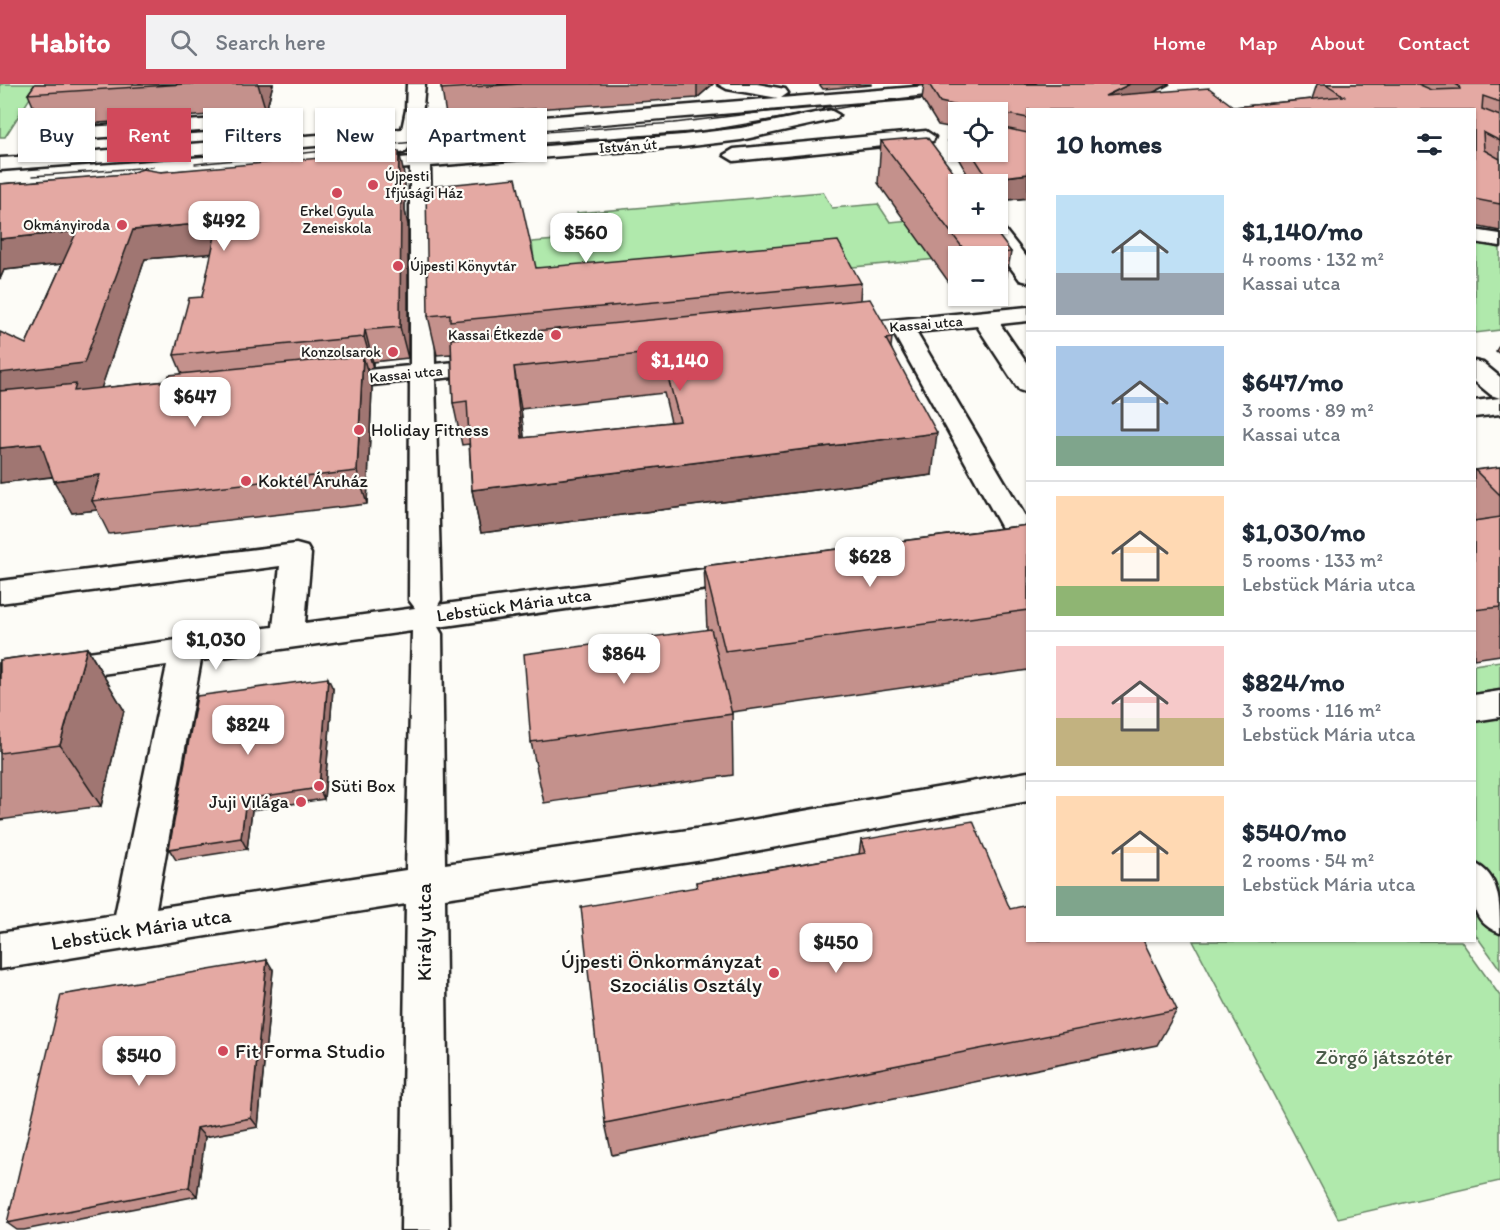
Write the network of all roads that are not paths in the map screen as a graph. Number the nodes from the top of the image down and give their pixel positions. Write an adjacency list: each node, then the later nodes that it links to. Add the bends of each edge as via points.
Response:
1 (416, 84): 6 (street)
2 (727, 84): 5 (street)
3 (1026, 84): 4 (street, István út)
4 (887, 90): 5 (street, István út); 8 (street); 12 (street, István út, via 848,111 741,134)
5 (813, 99): 7 (street, István út)
6 (416, 108)
7 (547, 123)
8 (916, 125): 10 (street); 13 (street); 16 (street)
9 (407, 134): 15 (street, István út)
10 (948, 134)
11 (407, 138): 14 (street, István út, via 377,161 349,166)
12 (547, 152)
13 (940, 156)
14 (420, 162): 17 (street); 28 (street, Király utca)
15 (0, 164)
16 (609, 166)
17 (482, 175)
18 (997, 234): 21 (street)
19 (1476, 236): 20 (street)
20 (1500, 240)
21 (1026, 272)
22 (1026, 314): 23 (street, Kassai utca)
23 (984, 318): 24 (street, Kassai utca); 29 (street)
24 (901, 326): 25 (street, Kassai utca); 34 (street)
25 (819, 334)
26 (516, 364): 28 (street, Kassai utca)
27 (1476, 370): 31 (street)
28 (422, 373): 30 (street, Kassai utca); 45 (street, Király utca)
29 (1026, 382)
30 (305, 384)
31 (1500, 390)
32 (1500, 406): 33 (street)
33 (1476, 409)
34 (1024, 536): 35 (street)
35 (987, 541)
36 (776, 570): 38 (street, Lebstück Mária utca)
37 (0, 592): 38 (street, via 296,554)
38 (288, 636): 39 (street, Lebstück Mária utca)
39 (186, 650): 40 (street, Lebstück Mária utca); 47 (street)
40 (0, 676)
41 (1500, 704): 42 (street)
42 (1476, 708)
43 (1026, 786): 45 (street, Lebstück Mária utca, via 717,842)
44 (1476, 883): 46 (street)
45 (424, 884): 47 (street, Lebstück Mária utca); 49 (street, Király utca)
46 (1500, 915)
47 (132, 930): 48 (street, Lebstück Mária utca)
48 (0, 951)
49 (425, 1230)

